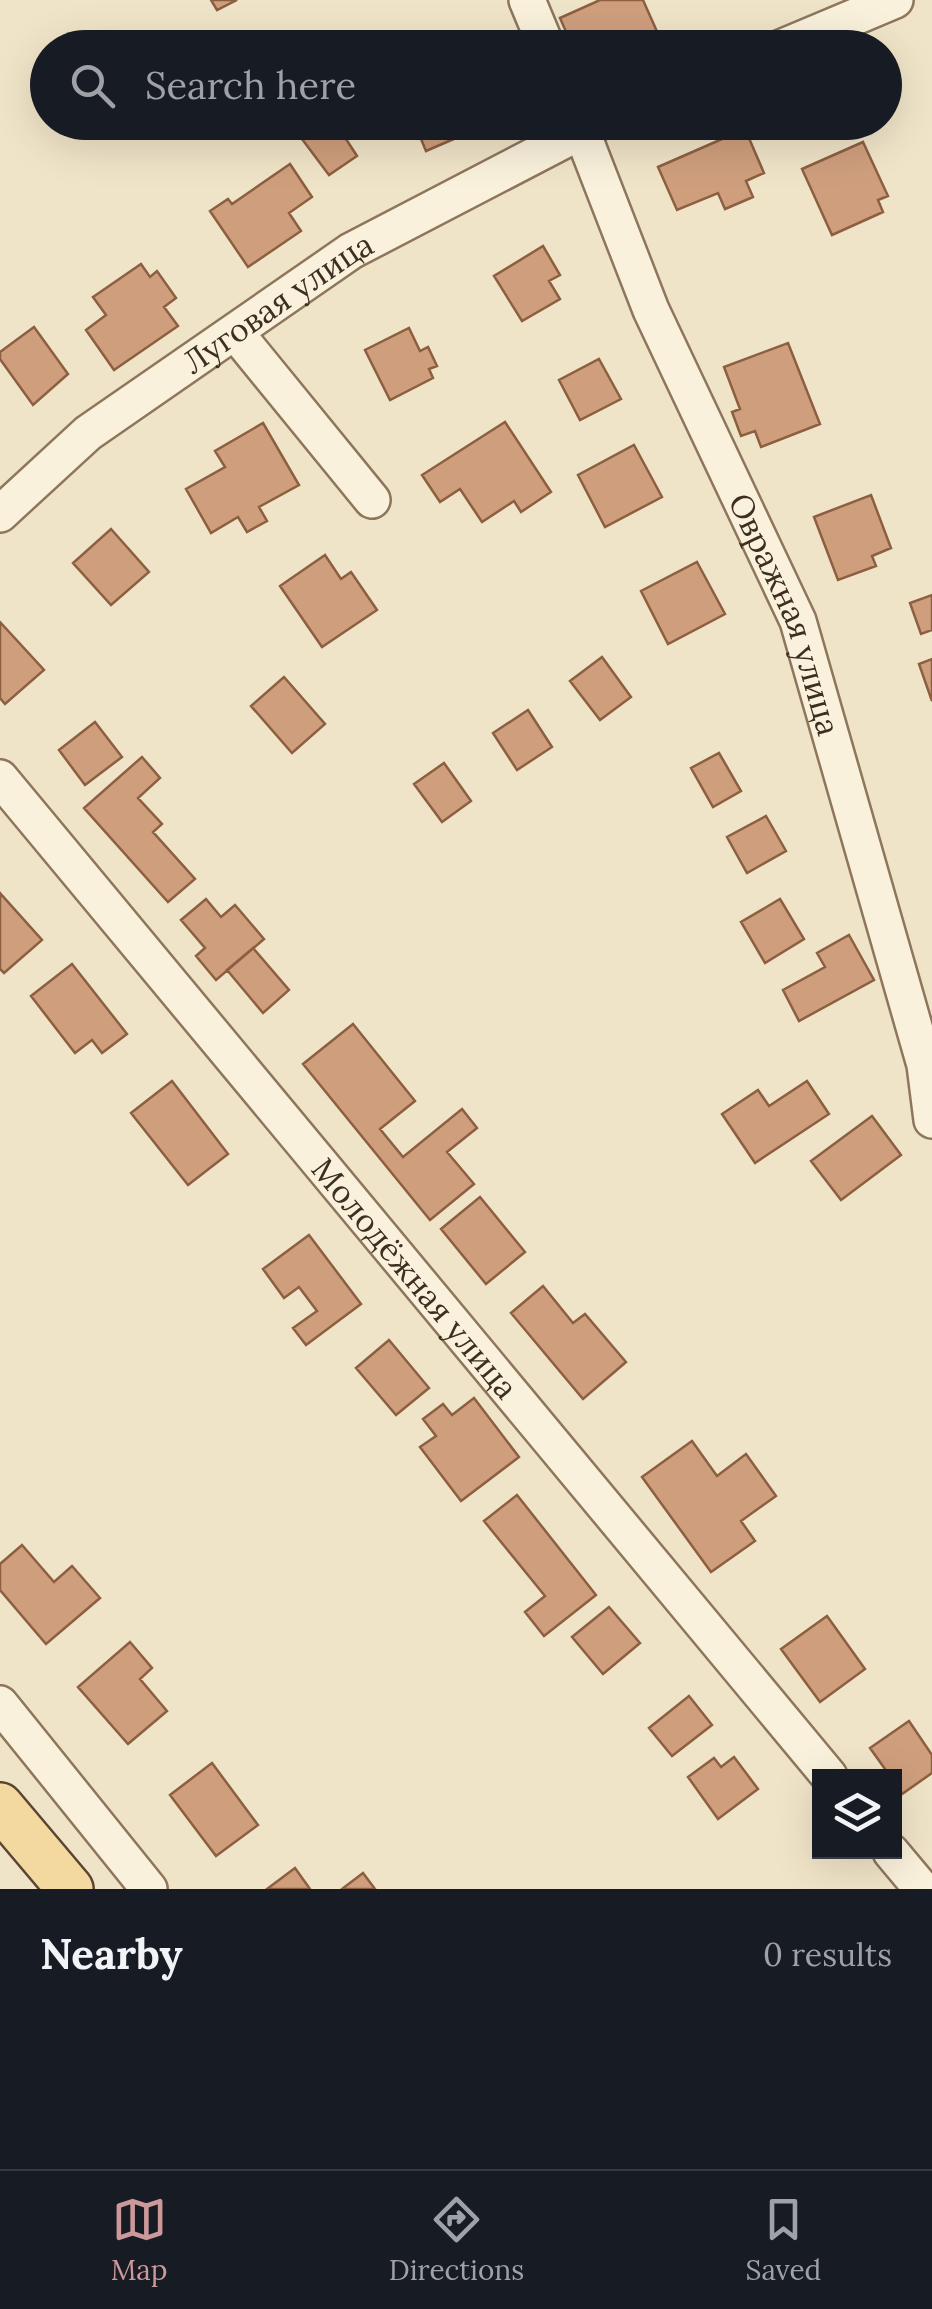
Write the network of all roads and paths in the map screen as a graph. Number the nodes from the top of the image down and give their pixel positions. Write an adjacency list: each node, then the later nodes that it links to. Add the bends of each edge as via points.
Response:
1 (527, 0): 3 (street)
2 (896, 0): 4 (street)
3 (540, 30)
4 (824, 30)
5 (558, 140): 7 (street, Луговая улица, via 351,251)
6 (591, 140): 11 (street, Овражная улица, via 651,310 798,621 926,1065)
7 (235, 332): 8 (street); 9 (street, Луговая улица, via 88,434)
8 (372, 500)
9 (0, 514)
10 (0, 778): 13 (street, Молодёжная улица)
11 (932, 1120)
12 (0, 1704): 17 (street)
13 (823, 1769)
14 (0, 1806): 16 (main road)
15 (897, 1859): 18 (street)
16 (70, 1889)
17 (149, 1889)
18 (922, 1889)

